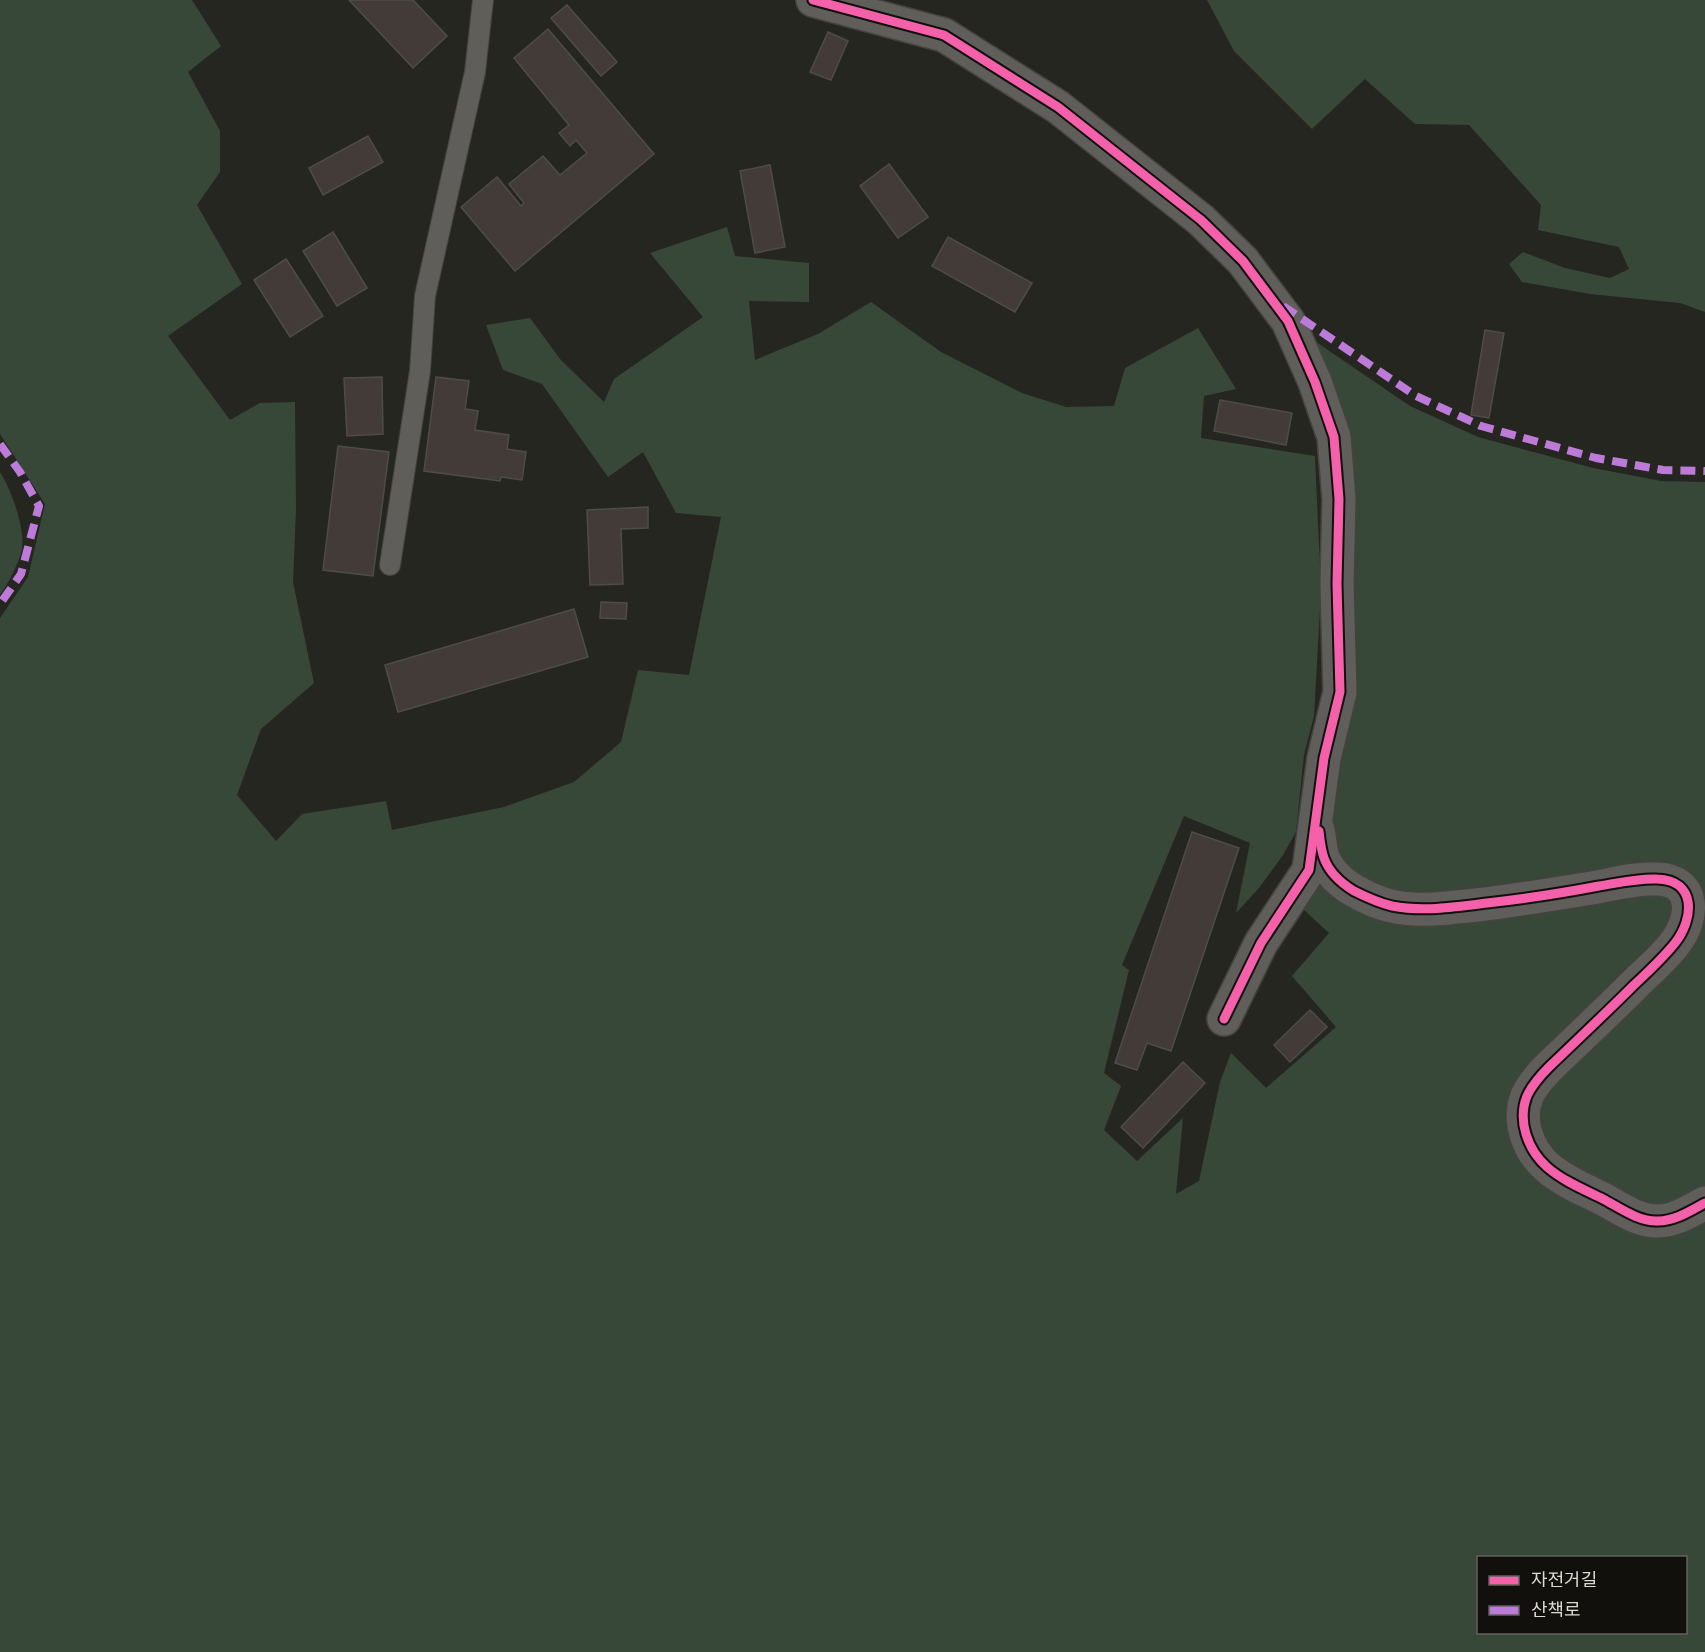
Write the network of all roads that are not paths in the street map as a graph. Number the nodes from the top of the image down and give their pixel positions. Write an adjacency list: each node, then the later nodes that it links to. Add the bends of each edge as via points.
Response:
1 (483, 0): 3 (lane, via 475,72 425,296 420,371)
2 (813, 0): 4 (street, via 944,34 1058,107 1201,220 1243,261 1288,321 1334,437 1339,499 1340,692 1324,758)
3 (390, 565)
4 (1316, 819): 5 (street, via 1309,870 1261,943); 6 (street, via 1323,857 1332,872 1357,892 1391,906 1454,908 1636,880 1673,882 1683,890 1689,901 1689,915 1675,943 1535,1082 1527,1096 1524,1124 1531,1146 1547,1167 1638,1217 1657,1221 1677,1218)
5 (1224, 1019)
6 (1705, 1203)

